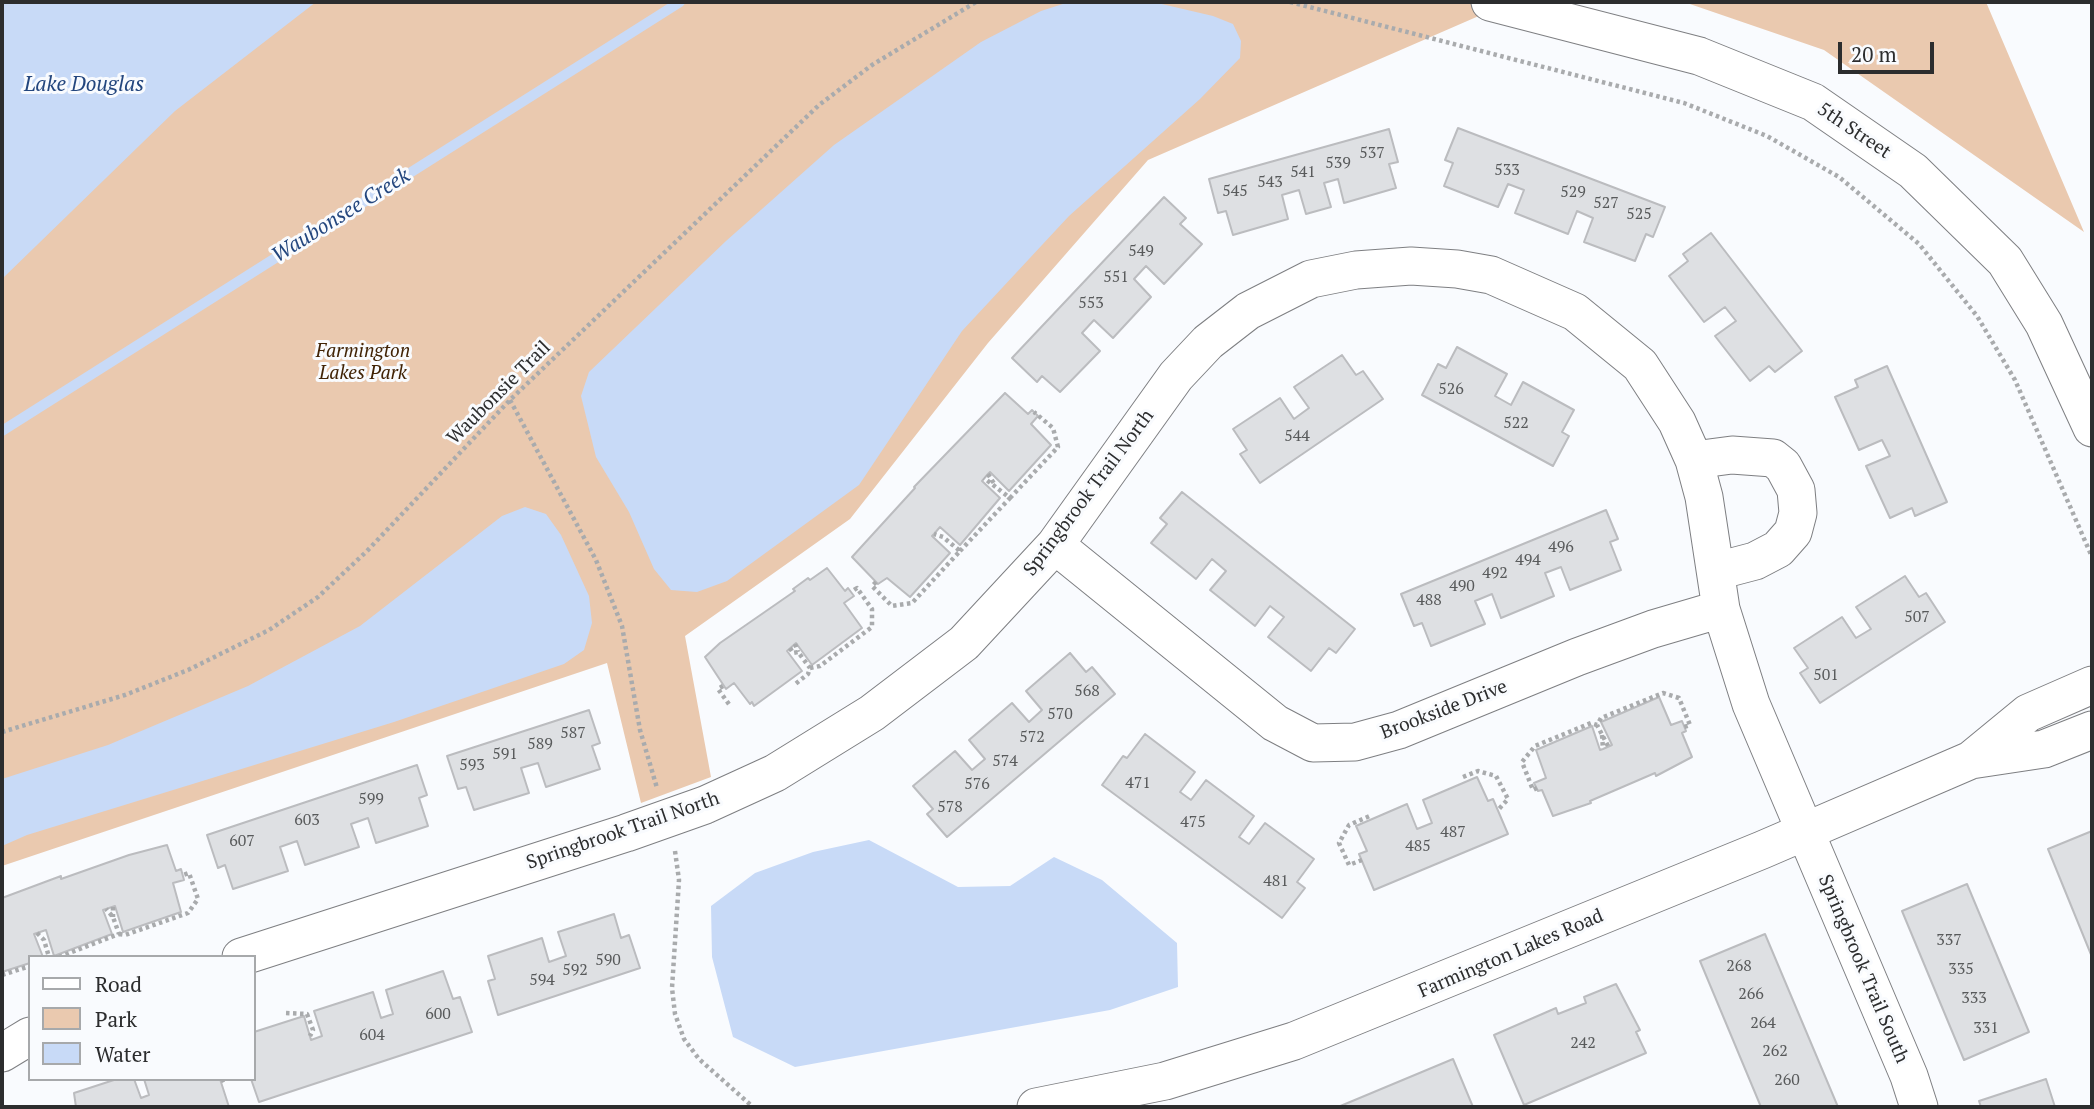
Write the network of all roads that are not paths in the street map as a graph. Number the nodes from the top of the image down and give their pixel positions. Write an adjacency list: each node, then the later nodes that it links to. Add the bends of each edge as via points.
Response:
1 (1490, 2): 2 (street, 5th Street, via 1712,61 1813,102 1913,171 2006,261 2044,324)
2 (2092, 428)
3 (1694, 460): 4 (street, Springbrook Trail North, via 1677,422 1640,365 1574,312 1491,275 1411,266 1356,270 1311,279 1278,294 1208,342 1176,376); 5 (street, Springbrook Trail North); 5 (street, via 1732,455 1773,458 1796,490 1798,513 1793,532 1778,549 1755,562)
4 (1055, 545): 6 (street, Brookside Drive, via 1275,723 1313,743 1354,742 1399,730 1577,657); 11 (street, Springbrook Trail North, via 945,659 872,713 775,773 646,826)
5 (1717, 572): 6 (street, Springbrook Trail North)
6 (1721, 609): 10 (street, Springbrook Trail North, via 1751,704)
7 (2092, 685): 9 (street, Farmington Lakes Road, via 2028,713)
8 (2092, 730): 9 (street, Farmington Lakes Road, via 2043,749)
9 (1971, 760): 10 (street, Farmington Lakes Road)
10 (1804, 832): 14 (street, Farmington Lakes Road, via 1294,1041 1164,1081); 15 (street, Springbrook Trail South)
11 (247, 955)
12 (28, 1037): 13 (street)
13 (2, 1053)
14 (1036, 1107)
15 (1919, 1107)

